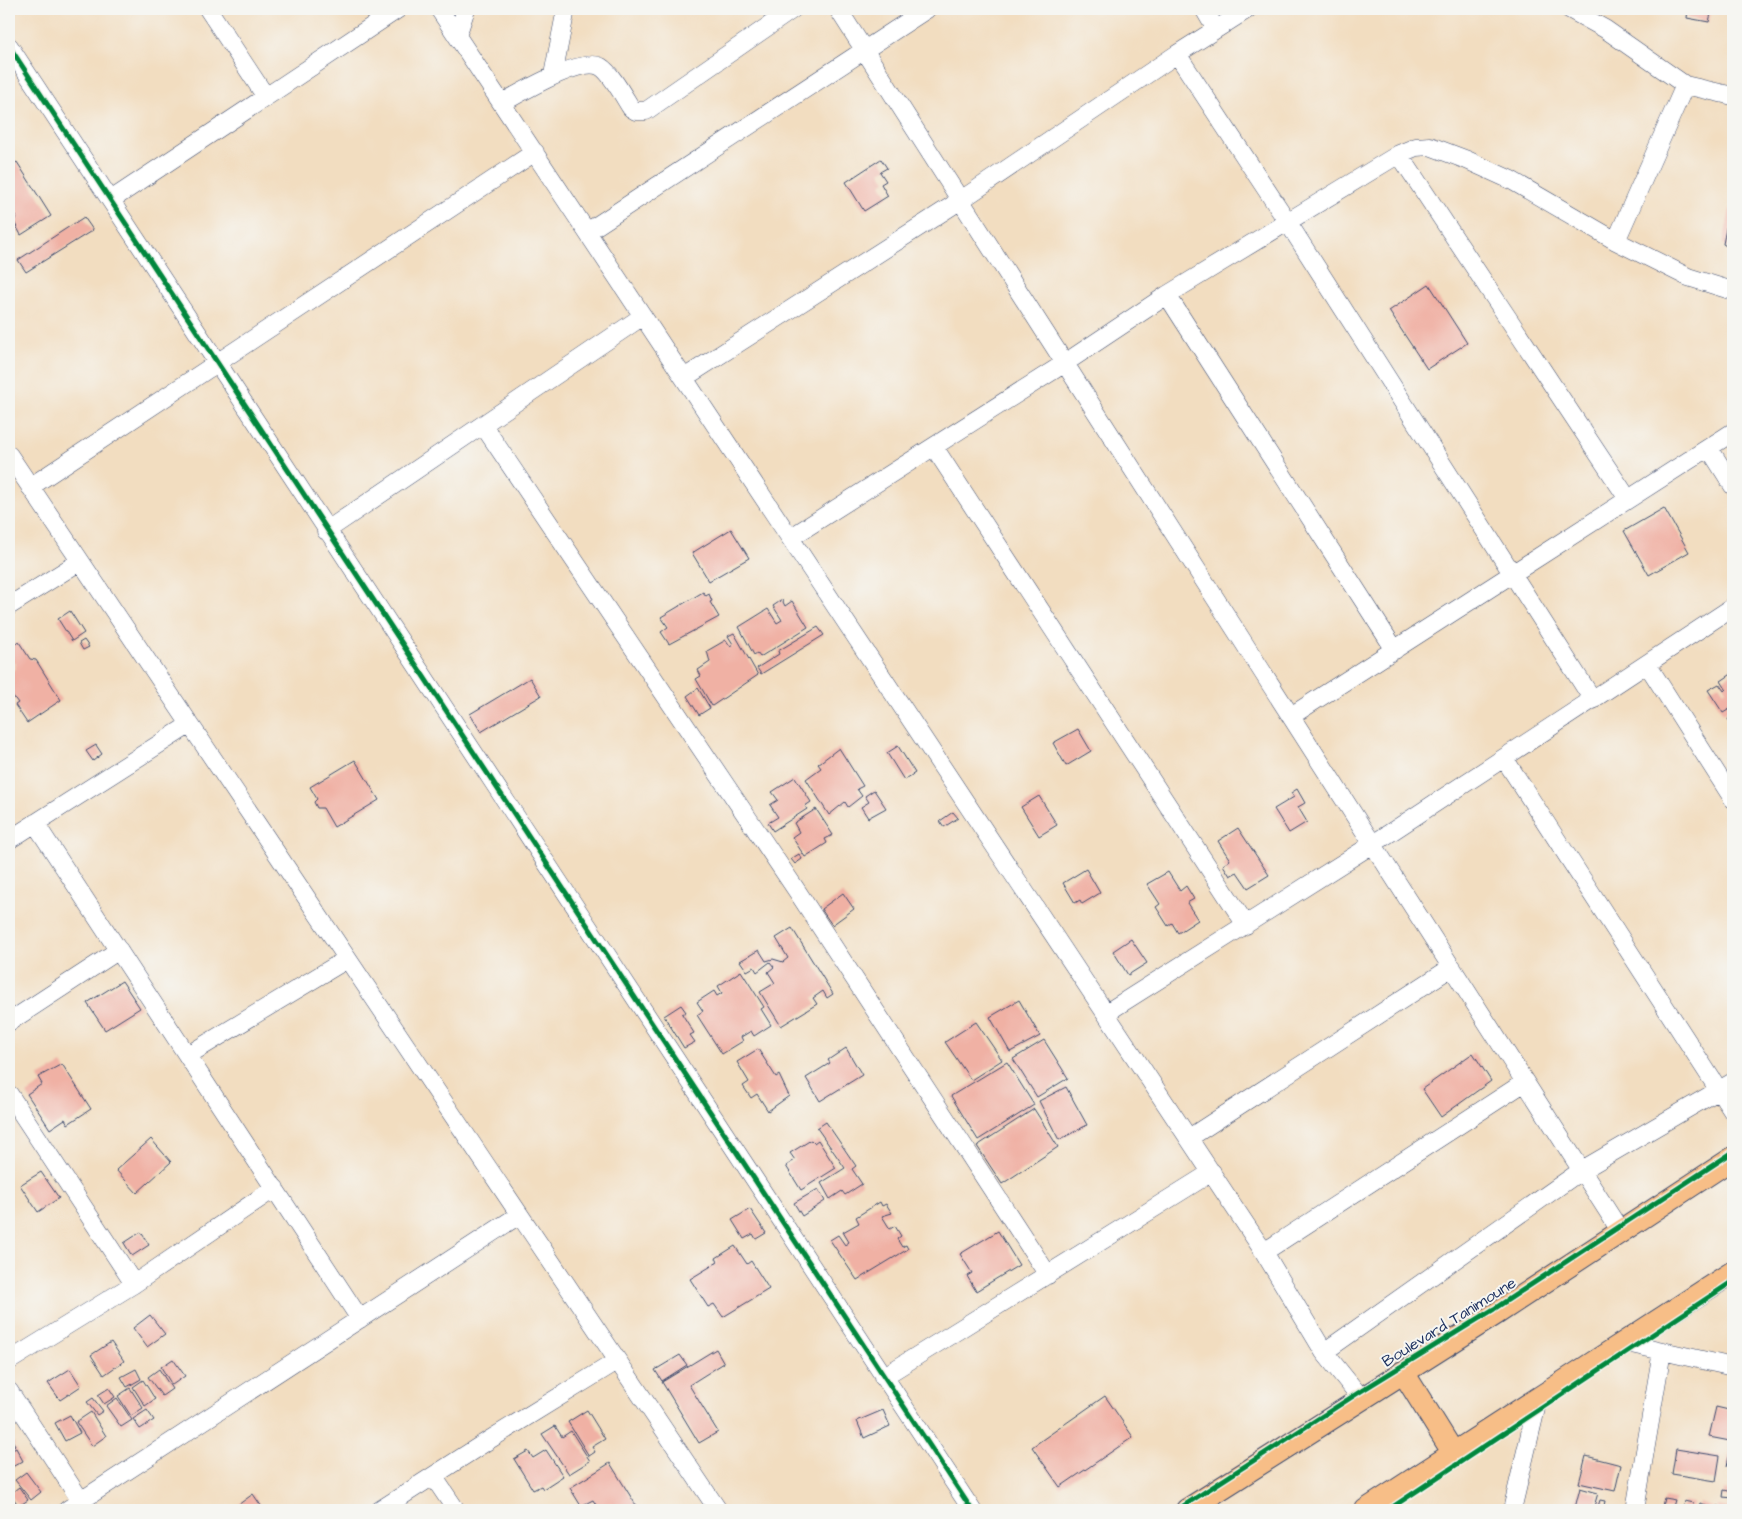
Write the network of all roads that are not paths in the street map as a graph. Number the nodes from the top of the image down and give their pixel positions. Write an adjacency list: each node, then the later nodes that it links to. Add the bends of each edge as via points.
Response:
1 (208, 9): 22 (street)
2 (398, 9): 22 (street)
3 (439, 9): 15 (street)
4 (466, 9): 15 (street)
5 (566, 9): 19 (street)
6 (792, 9): 19 (street, via 646,111 631,108 604,69 598,66 592,64)
7 (838, 9): 17 (street)
8 (927, 9): 17 (street)
9 (1204, 9): 13 (street)
10 (1248, 9): 13 (street)
11 (1569, 9): 14 (street)
12 (1594, 9): 14 (street)
13 (1216, 28): 18 (street)
14 (1605, 30): 20 (street)
15 (457, 36): 23 (street)
16 (9, 46): 26 (street)
17 (865, 50): 27 (street); 29 (street)
18 (1177, 54): 27 (street); 28 (street)
19 (554, 75): 23 (street)
20 (1685, 85): 21 (street); 30 (street)
21 (1733, 96)
22 (266, 97): 26 (street)
23 (502, 103): 24 (street)
24 (535, 152): 29 (street); 35 (street)
25 (1399, 154): 28 (street); 30 (street, via 1416,147 1430,146 1467,160 1510,180); 44 (street)
26 (110, 200): 35 (street)
27 (960, 200): 34 (street); 36 (street)
28 (1287, 221): 32 (street); 48 (street)
29 (587, 232): 33 (street)
30 (1616, 241): 31 (street, via 1688,277)
31 (1733, 291)
32 (1167, 296): 34 (street); 51 (street)
33 (644, 316): 36 (street); 37 (street)
34 (1065, 363): 39 (street); 54 (street)
35 (218, 364): 43 (street); 45 (street)
36 (684, 378): 46 (street)
37 (483, 425): 45 (street); 81 (street, via 797,891)
38 (1733, 432): 40 (street)
39 (934, 447): 46 (street); 61 (street)
40 (1709, 448): 42 (street); 44 (street)
41 (9, 455): 43 (street)
42 (1733, 486)
43 (30, 487): 47 (street)
44 (1628, 499): 48 (street)
45 (326, 531): 91 (street)
46 (790, 538): 65 (street)
47 (79, 562): 49 (street); 55 (street)
48 (1513, 574): 51 (street); 53 (street)
49 (9, 606)
50 (1733, 607): 52 (street)
51 (1395, 650): 54 (street)
52 (1647, 664): 53 (street); 57 (street)
53 (1593, 700): 56 (street)
54 (1291, 716): 60 (street)
55 (189, 725): 58 (street); 63 (street)
56 (1504, 758): 60 (street); 69 (street)
57 (1730, 788)
58 (35, 823): 59 (street); 62 (street)
59 (9, 840)
60 (1373, 844): 61 (street); 64 (street)
61 (1246, 925): 65 (street)
62 (119, 950): 66 (street); 67 (street)
63 (347, 959): 67 (street); 77 (street)
64 (1452, 967): 68 (street); 72 (street)
65 (1106, 1013): 72 (street)
66 (9, 1022)
67 (188, 1055): 76 (street)
68 (1525, 1082): 74 (street); 79 (street)
69 (1726, 1086): 71 (street); 74 (street)
70 (9, 1094): 82 (street)
71 (1733, 1112)
72 (1189, 1138): 75 (street)
73 (1733, 1158): 78 (main road, Boulevard Tanimoune)
74 (1582, 1170): 78 (street); 86 (street)
75 (1212, 1172): 79 (street); 81 (street)
76 (275, 1188): 82 (street); 83 (street)
77 (519, 1215): 83 (street); 88 (street)
78 (1621, 1232): 90 (main road, Boulevard Tanimoune)
79 (1264, 1252): 86 (street)
80 (1733, 1272): 84 (main road)
81 (1048, 1275): 91 (street)
82 (134, 1284): 87 (street)
83 (360, 1319): 97 (street)
84 (1627, 1342): 85 (street); 94 (main road)
85 (1662, 1351): 89 (street); 105 (street)
86 (1324, 1352): 93 (street)
87 (9, 1361)
88 (617, 1361): 96 (street); 100 (street)
89 (1733, 1367)
90 (1403, 1372): 93 (main road, Boulevard Tanimoune); 95 (main road)
91 (883, 1377): 101 (street)
92 (9, 1391): 97 (street)
93 (1361, 1398): 102 (main road, Boulevard Tanimoune)
94 (1538, 1400): 95 (main road); 104 (street)
95 (1454, 1454): 103 (main road)
96 (433, 1476): 98 (street); 99 (street)
97 (74, 1506)
98 (380, 1510)
99 (456, 1510)
100 (718, 1510)
101 (972, 1510)
102 (1187, 1510)
103 (1366, 1510)
104 (1512, 1510)
105 (1635, 1510)

